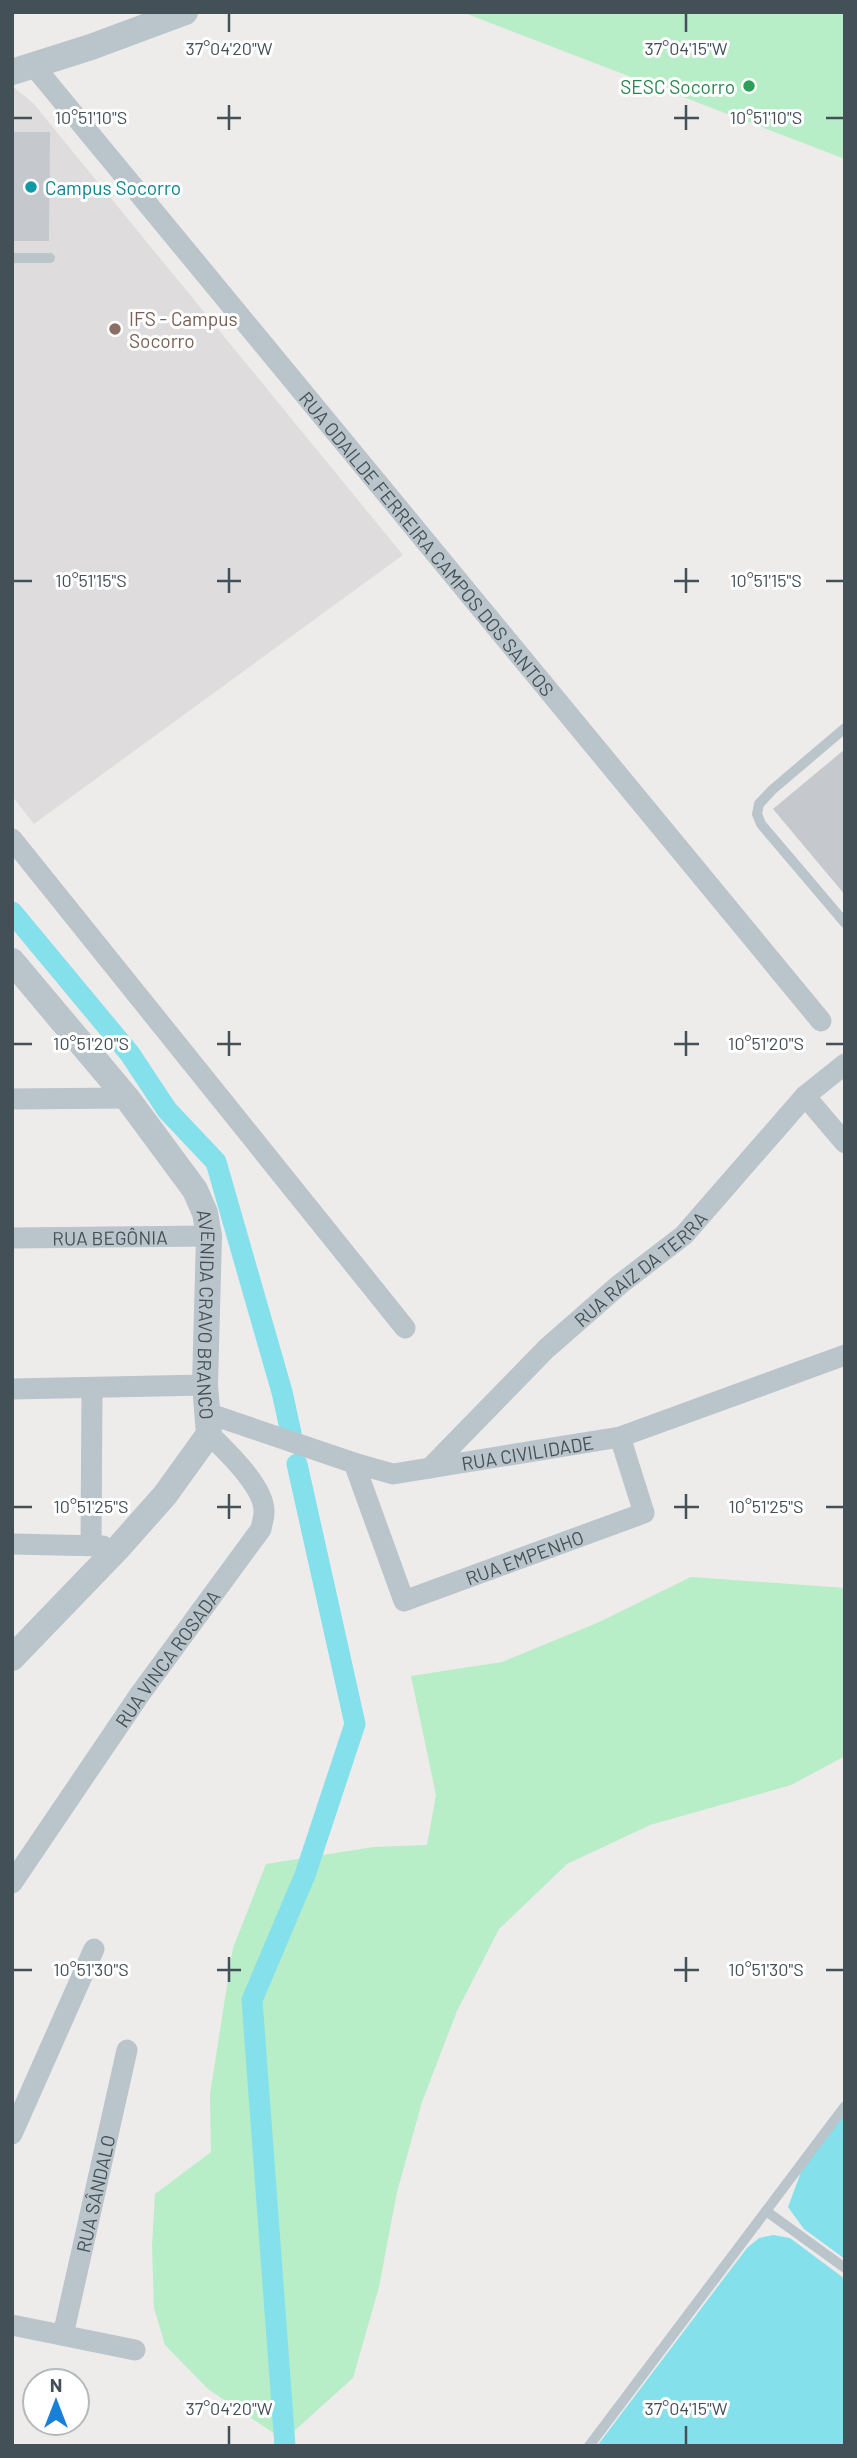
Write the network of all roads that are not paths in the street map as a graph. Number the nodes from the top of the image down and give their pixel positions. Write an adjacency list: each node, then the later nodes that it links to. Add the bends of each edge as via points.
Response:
1 (184, 12): 2 (street)
2 (23, 68): 9 (street, RUA ODAILDE FERREIRA CAMPOS DOS SANTOS)
3 (12, 258): 4 (lane)
4 (50, 258)
5 (845, 728): 7 (lane, via 772,790 759,804 757,814)
6 (12, 839): 17 (street)
7 (845, 923)
8 (12, 961): 12 (street, AVENIDA CRAVO BRANCO)
9 (821, 1021)
10 (845, 1064): 11 (street, RUA RAIZ DA TERRA)
11 (805, 1096): 14 (street); 25 (street, RUA RAIZ DA TERRA, via 684,1236 546,1349)
12 (127, 1098): 13 (street); 15 (street, AVENIDA CRAVO BRANCO, via 195,1190)
13 (12, 1099)
14 (845, 1143)
15 (209, 1236): 16 (street, RUA BEGÔNIA); 19 (street, AVENIDA CRAVO BRANCO)
16 (12, 1238)
17 (404, 1328)
18 (845, 1355): 23 (street, RUA CIVILIDADE)
19 (205, 1385): 21 (street); 22 (street, AVENIDA CRAVO BRANCO)
20 (12, 1389): 21 (street)
21 (92, 1389): 27 (street)
22 (208, 1424): 24 (street, RUA CIVILIDADE); 28 (street, AVENIDA CRAVO BRANCO, via 165,1495); 30 (street, RUA VINCA ROSADA, via 262,1501 261,1529 148,1683)
23 (620, 1437): 24 (street, RUA EMPENHO, via 644,1513 404,1601); 25 (street, RUA CIVILIDADE)
24 (354, 1463): 25 (street, RUA CIVILIDADE, via 393,1474)
25 (430, 1468)
26 (12, 1544): 27 (street)
27 (91, 1545): 28 (street)
28 (120, 1547): 29 (street, AVENIDA CRAVO BRANCO)
29 (12, 1658)
30 (12, 1883)
31 (94, 1949): 34 (street)
32 (127, 2050): 38 (street, RUA SÂNDALO)
33 (845, 2106): 35 (lane)
34 (12, 2134)
35 (766, 2211): 36 (lane); 40 (lane)
36 (845, 2269)
37 (12, 2325): 38 (street)
38 (64, 2335): 39 (street)
39 (135, 2350)
40 (589, 2446)

